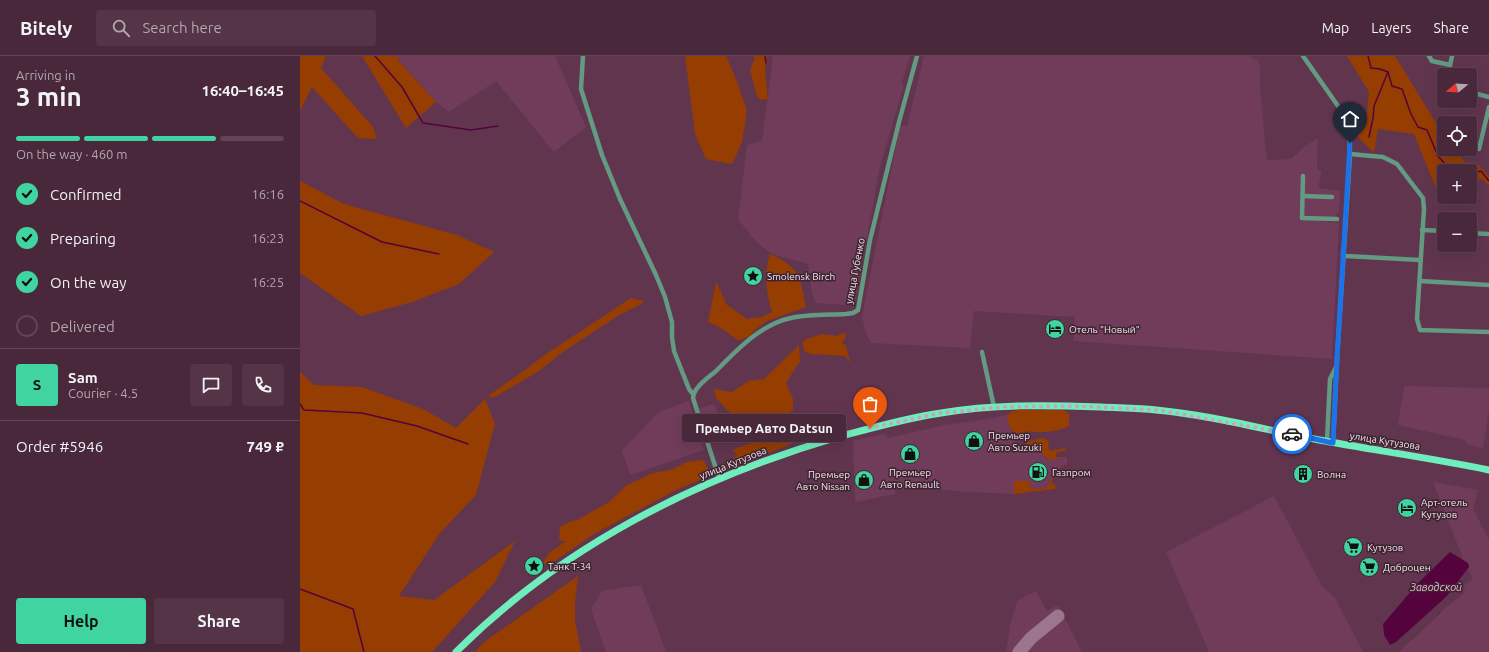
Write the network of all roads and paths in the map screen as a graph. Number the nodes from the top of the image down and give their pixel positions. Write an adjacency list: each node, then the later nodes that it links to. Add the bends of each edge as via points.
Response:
1 (583, 56): 26 (street, via 581,89 602,155 665,297 672,322 674,351)
2 (917, 56): 26 (street, улица Губенко, via 870,240 858,310 846,314 790,318 772,324 740,348)
3 (1303, 56): 11 (street, via 1345,116)
4 (1429, 56): 6 (street, via 1432,61)
5 (1452, 56): 6 (street)
6 (1450, 66)
7 (1477, 94): 8 (street)
8 (1489, 97)
9 (1489, 107): 10 (street)
10 (1479, 149)
11 (1350, 154): 16 (street, via 1383,157 1397,164 1423,198); 20 (street)
12 (1303, 176): 13 (street)
13 (1303, 196): 14 (street); 15 (street, via 1302,218)
14 (1332, 197)
15 (1337, 219)
16 (1422, 230): 17 (street); 21 (street)
17 (1437, 231)
18 (1477, 233): 19 (street)
19 (1489, 234)
20 (1343, 254): 21 (street); 28 (street)
21 (1420, 260): 22 (street)
22 (1420, 281): 23 (street); 24 (street, via 1417,319 1420,330)
23 (1489, 285)
24 (1489, 332)
25 (982, 352): 27 (street)
26 (693, 394): 30 (street)
27 (994, 407): 28 (main road, улица Кутузова, via 1073,406 1157,410); 30 (main road, улица Кутузова, via 941,413 870,428 801,448)
28 (1330, 442): 29 (main road, улица Кутузова)
29 (1489, 470)
30 (719, 478): 31 (main road, улица Кутузова, via 641,516 594,543 509,605)
31 (456, 652)

